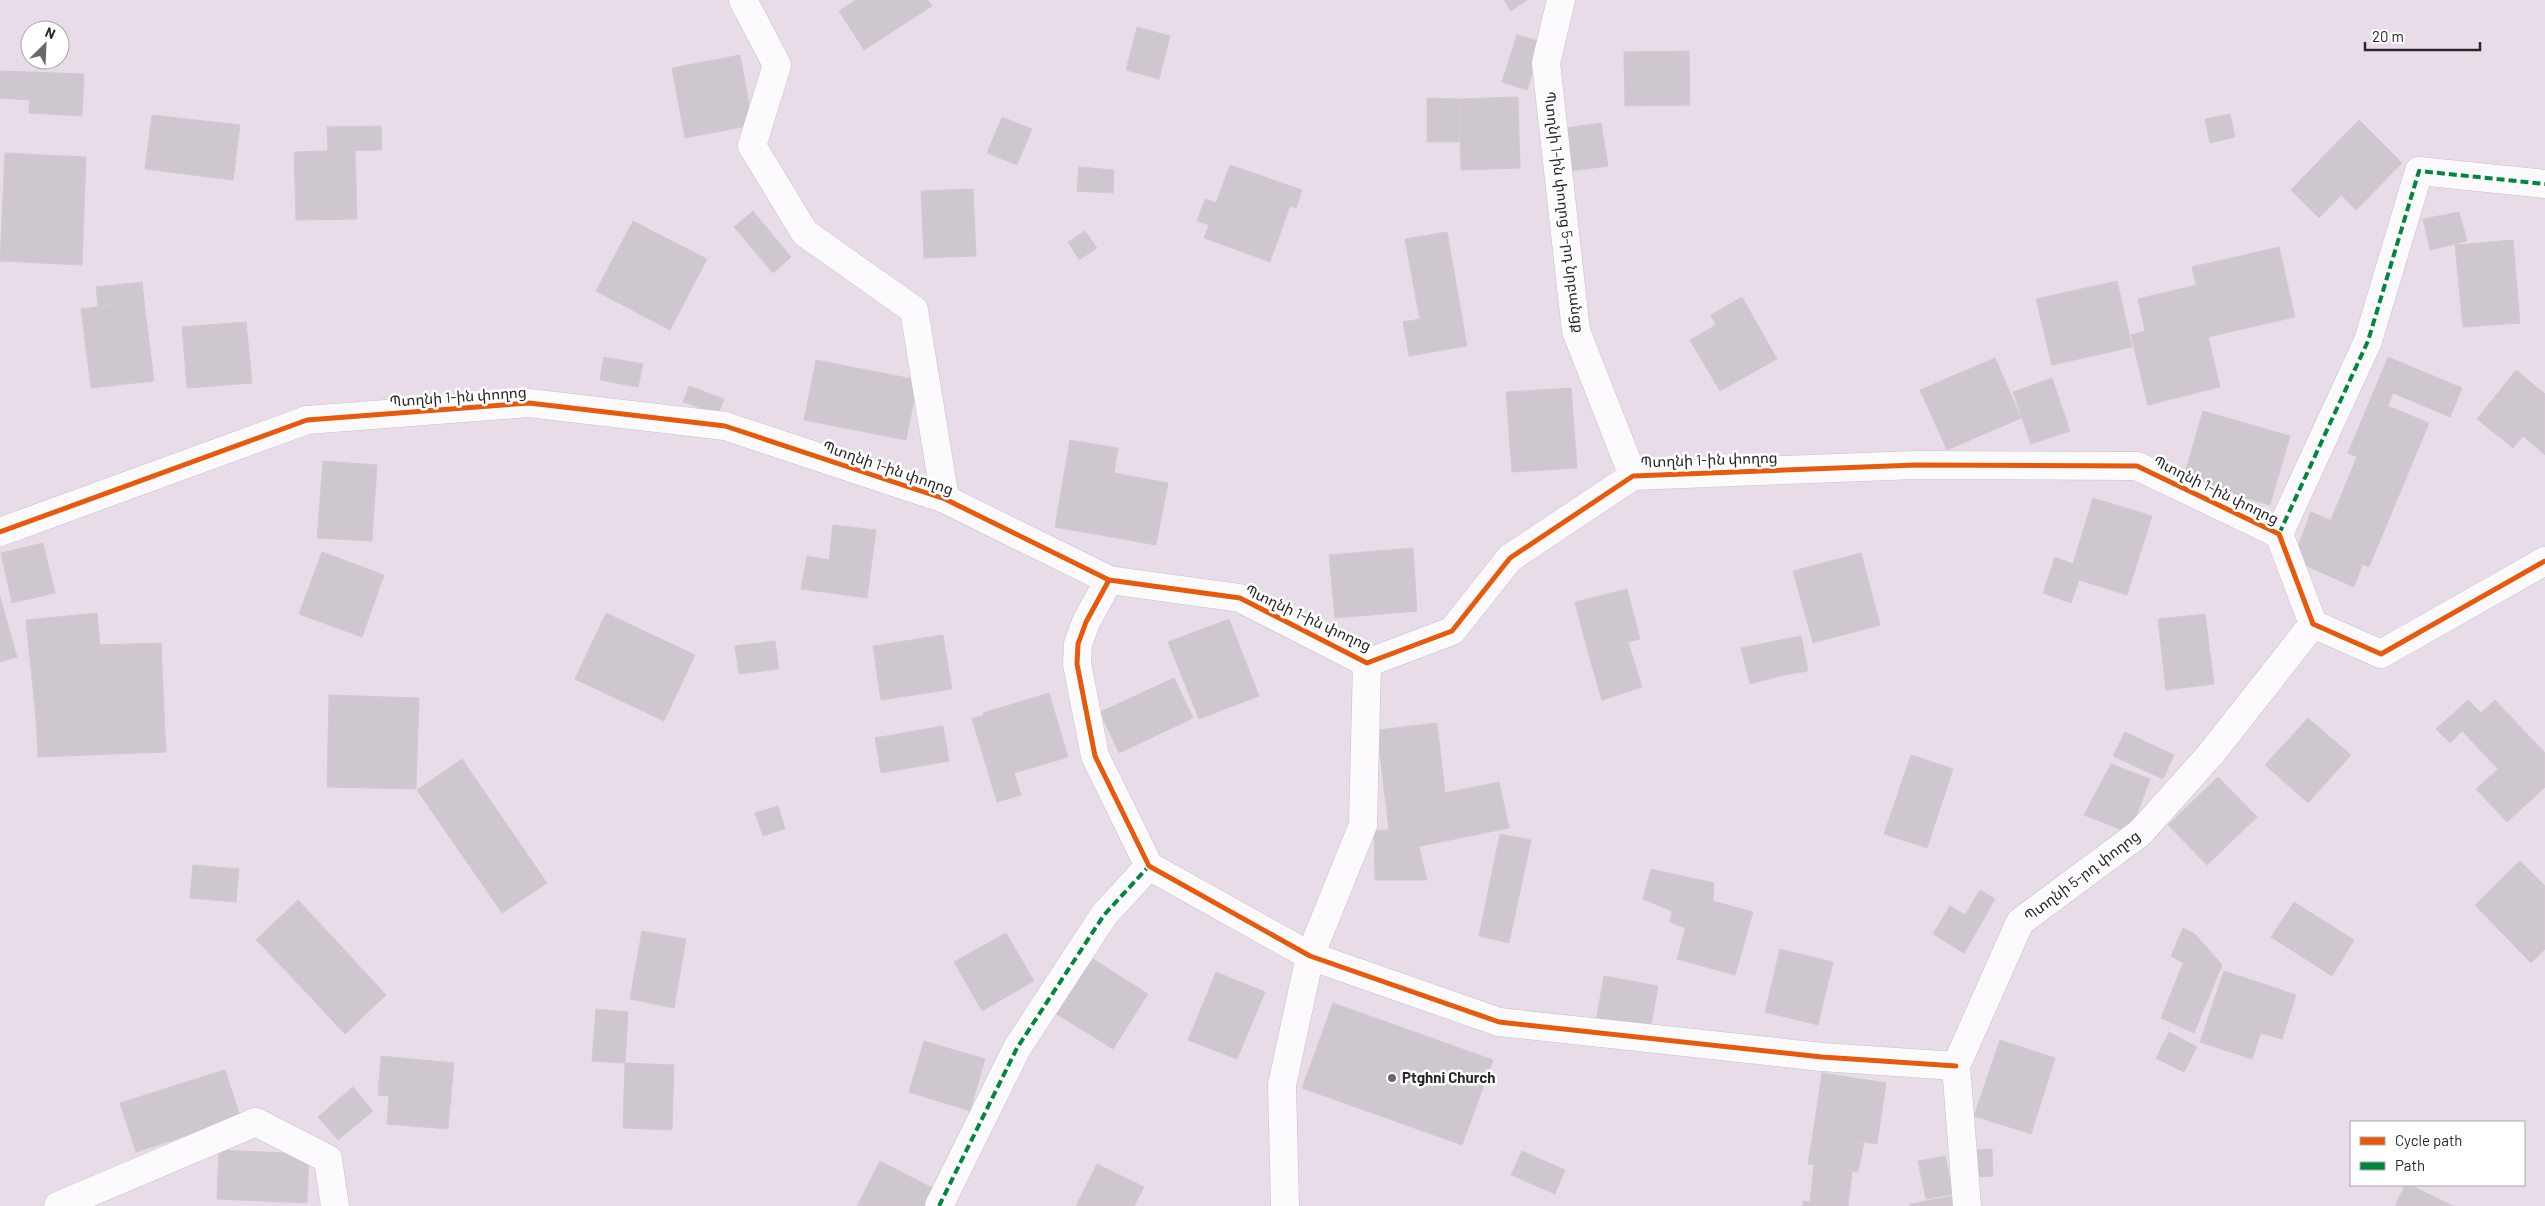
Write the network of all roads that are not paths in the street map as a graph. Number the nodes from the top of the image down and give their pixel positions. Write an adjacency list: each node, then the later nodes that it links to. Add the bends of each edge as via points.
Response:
1 (743, 0): 5 (street, via 776,65 752,146 805,233 914,310)
2 (1561, 0): 4 (street, Պտղնի 1-ին փողոց 5-րդ նրբանցք, via 1546,63 1576,331)
3 (2545, 184): 7 (street, via 2419,171 2368,341)
4 (1633, 476): 7 (street, Պտղնի 1-ին փողոց, via 1916,465 2137,466); 11 (street, Պտղնի 1-ին փողոց, via 1510,558 1452,631)
5 (945, 499): 6 (street, Պտղնի 1-ին փողոց, via 725,426 529,403 307,420); 9 (street, Պտղնի 1-ին փողոց)
6 (0, 532)
7 (2279, 534): 10 (street, Պտղնի 1-ին փողոց)
8 (2545, 560): 10 (street, via 2381,654)
9 (1109, 580): 11 (street, Պտղնի 1-ին փողոց, via 1240,598); 12 (street, via 1086,622 1078,644 1077,664 1095,756)
10 (2314, 624): 14 (street, Պտղնի 5-րդ փողոց, via 2210,755 2140,833 2020,922)
11 (1367, 663): 13 (street, via 1363,824)
12 (1149, 866): 13 (street); 17 (street, via 1104,915 1017,1048)
13 (1310, 956): 14 (street, via 1499,1022 1822,1058); 18 (street, via 1282,1085)
14 (1956, 1066): 19 (street, Պտղնի 5-րդ փողոց)
15 (58, 1206): 16 (street, via 256,1122 328,1160)
16 (335, 1206)
17 (938, 1206)
18 (1285, 1206)
19 (1967, 1206)

